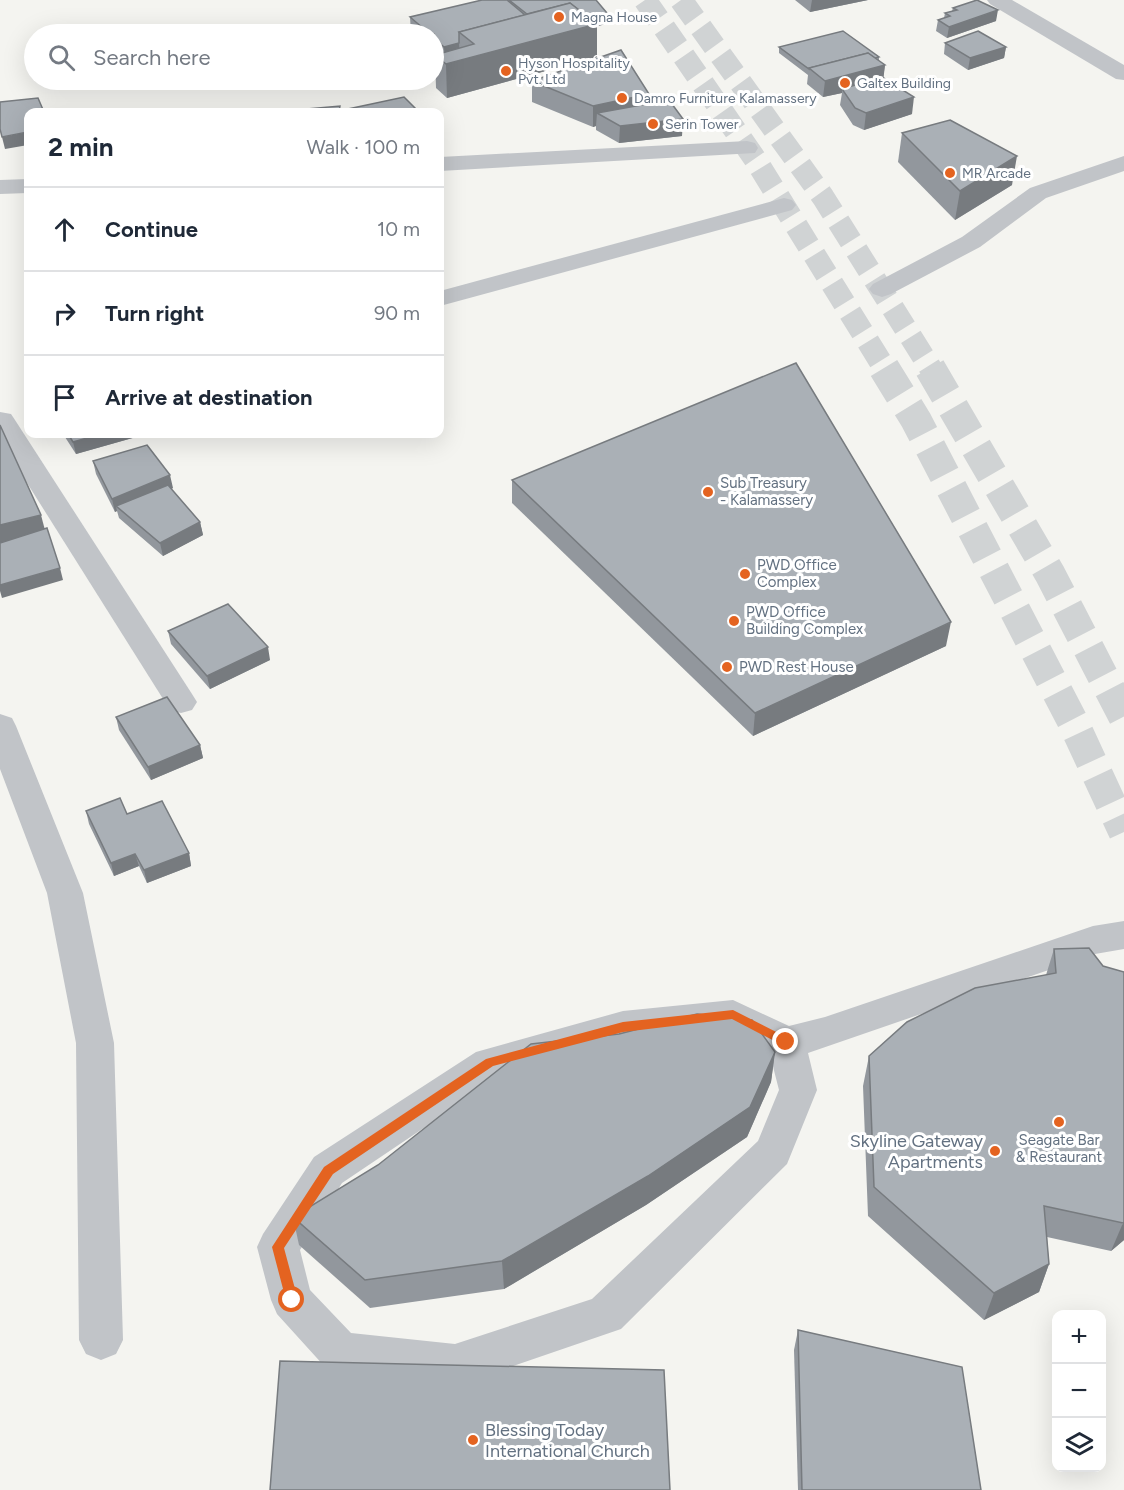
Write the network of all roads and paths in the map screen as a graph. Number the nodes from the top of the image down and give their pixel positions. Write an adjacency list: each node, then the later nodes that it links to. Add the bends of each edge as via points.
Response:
1 (997, 0): 2 (street)
2 (1124, 74)
3 (747, 148): 5 (street)
4 (1124, 163): 9 (street, via 1038,193 971,242)
5 (444, 164)
6 (24, 186): 7 (street)
7 (0, 187)
8 (784, 205): 10 (street)
9 (882, 289)
10 (444, 298)
11 (24, 413): 12 (street)
12 (0, 420): 13 (street)
13 (180, 702)
14 (0, 726): 17 (street, via 65,893 95,1043)
15 (1124, 934): 16 (street, via 1093,940 825,1033)
16 (786, 1042): 16 (street, via 733,1015 623,1027 490,1063 328,1170 278,1247 292,1300 340,1352 455,1365 606,1315 773,1152 798,1090)
17 (101, 1340)

